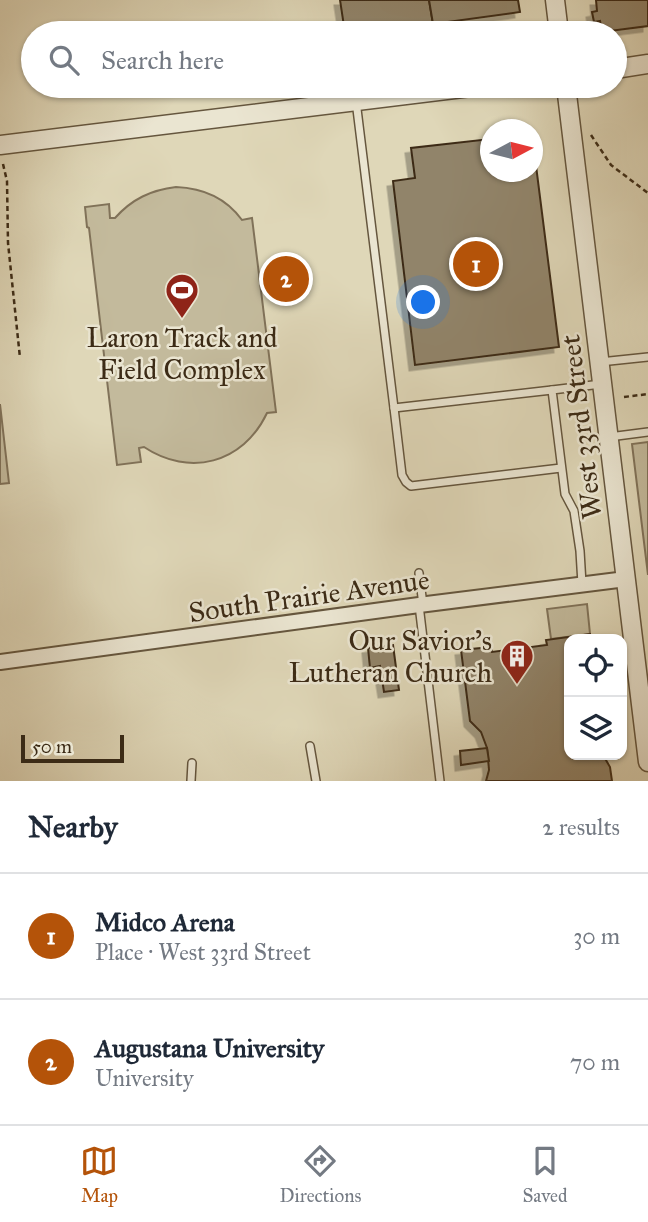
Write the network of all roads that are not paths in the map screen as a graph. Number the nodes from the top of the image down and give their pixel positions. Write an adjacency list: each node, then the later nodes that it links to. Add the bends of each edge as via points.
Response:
1 (555, 0): 2 (street)
2 (558, 21)
3 (648, 64): 4 (street)
4 (627, 67)
5 (381, 98): 7 (street)
6 (567, 98): 10 (street, West 33rd Street)
7 (356, 101): 8 (street); 13 (lane)
8 (0, 145)
9 (648, 357): 10 (lane)
10 (599, 363): 11 (street, West 33rd Street)
11 (602, 383): 12 (lane); 15 (street, West 33rd Street)
12 (552, 390): 13 (lane); 16 (lane)
13 (394, 408): 16 (lane, via 402,475 411,486)
14 (648, 432): 15 (lane)
15 (608, 437): 18 (street, West 33rd Street)
16 (561, 468): 19 (lane, via 565,494 574,511)
17 (419, 573): 20 (lane)
18 (626, 579): 19 (street, South Prairie Avenue); 23 (street, West 33rd Street)
19 (583, 585): 20 (street, South Prairie Avenue)
20 (421, 605): 21 (street, South Prairie Avenue); 27 (lane)
21 (0, 662)
22 (310, 746): 26 (lane)
23 (648, 762)
24 (192, 763): 25 (lane)
25 (191, 781)
26 (316, 781)
27 (440, 781)

